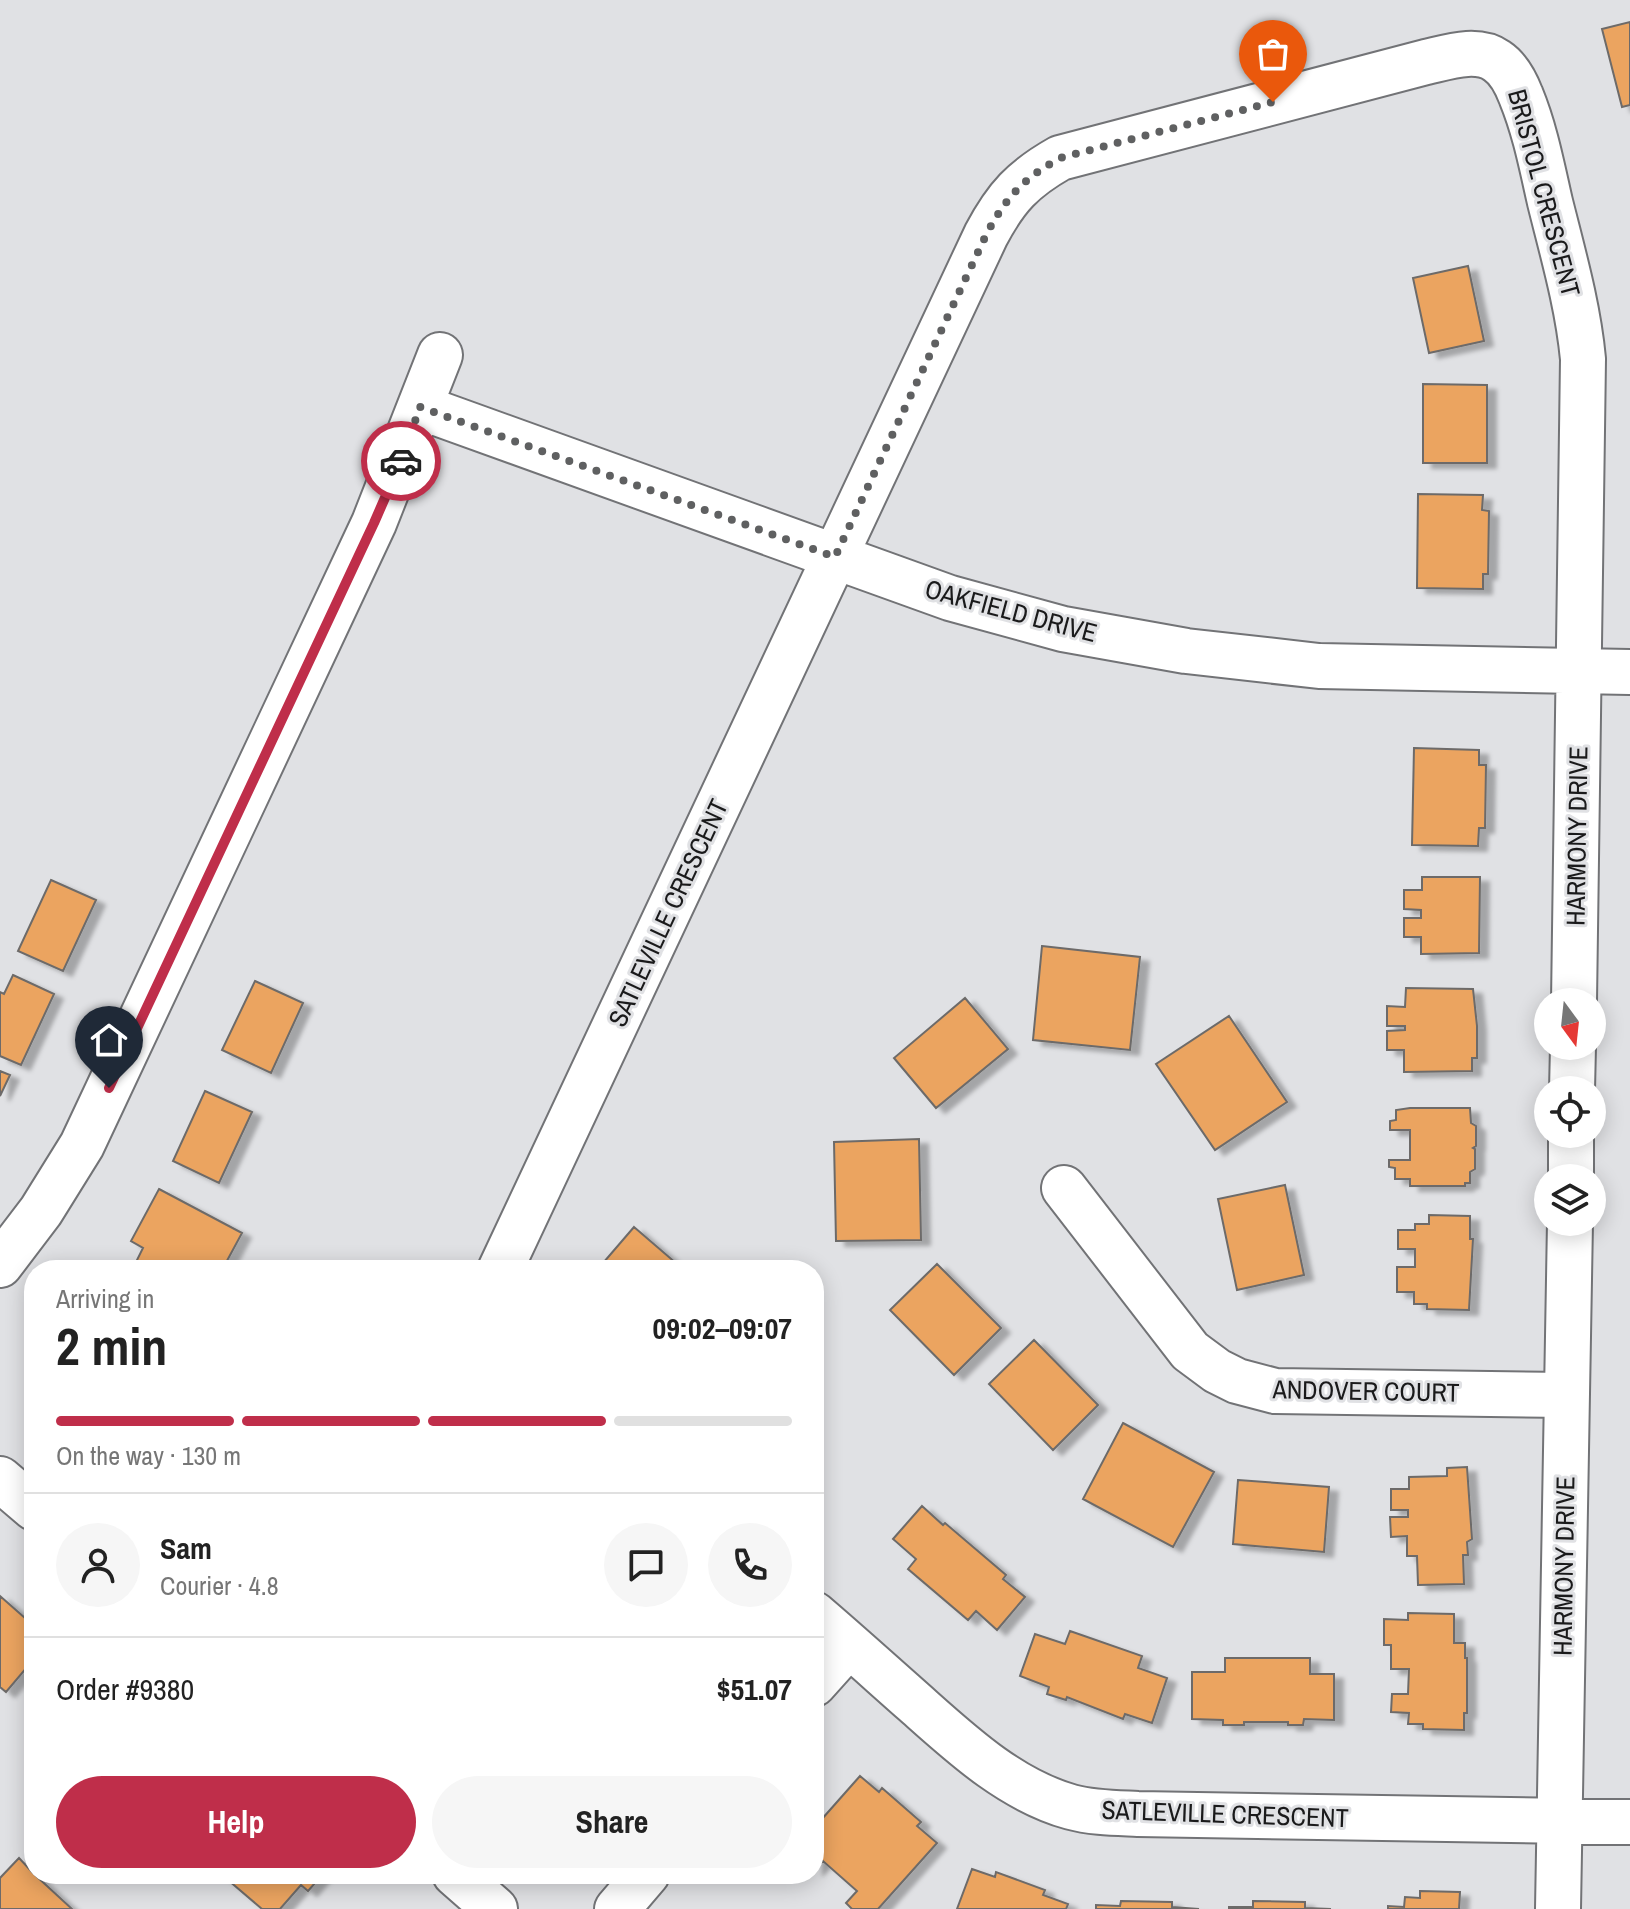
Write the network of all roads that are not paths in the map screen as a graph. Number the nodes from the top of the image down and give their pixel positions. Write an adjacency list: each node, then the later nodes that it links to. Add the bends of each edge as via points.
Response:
1 (440, 355): 2 (street)
2 (420, 407): 3 (street, OAKFIELD DRIVE); 10 (street, via 374,523 82,1145)
3 (835, 557): 4 (street, OAKFIELD DRIVE, via 1009,616 1125,642 1319,666); 4 (street, BRISTOL CRESCENT, via 986,235 1017,187 1037,171 1060,158 1478,53 1496,60 1521,95 1580,333); 9 (street, SATLEVILLE CRESCENT)
4 (1580, 671): 5 (street, OAKFIELD DRIVE); 6 (street, HARMONY DRIVE)
5 (1630, 672)
6 (1574, 988)
7 (1064, 1188): 11 (street, ANDOVER COURT, via 1178,1339 1202,1361 1237,1381 1275,1391)
8 (1570, 1236): 11 (street, HARMONY DRIVE)
9 (505, 1260)
10 (0, 1265)
11 (1567, 1395): 17 (street, HARMONY DRIVE)
12 (0, 1479): 13 (street)
13 (24, 1499)
14 (824, 1623): 15 (street, SATLEVILLE CRESCENT)
15 (849, 1645): 16 (street); 17 (street, SATLEVILLE CRESCENT, via 995,1769 1023,1788 1072,1807 1102,1813)
16 (824, 1673)
17 (1559, 1821): 18 (street, SATLEVILLE CRESCENT); 23 (street, HARMONY DRIVE)
18 (1630, 1822)
19 (466, 1884): 21 (street)
20 (638, 1884): 22 (street)
21 (495, 1909)
22 (617, 1909)
23 (1558, 1909)

